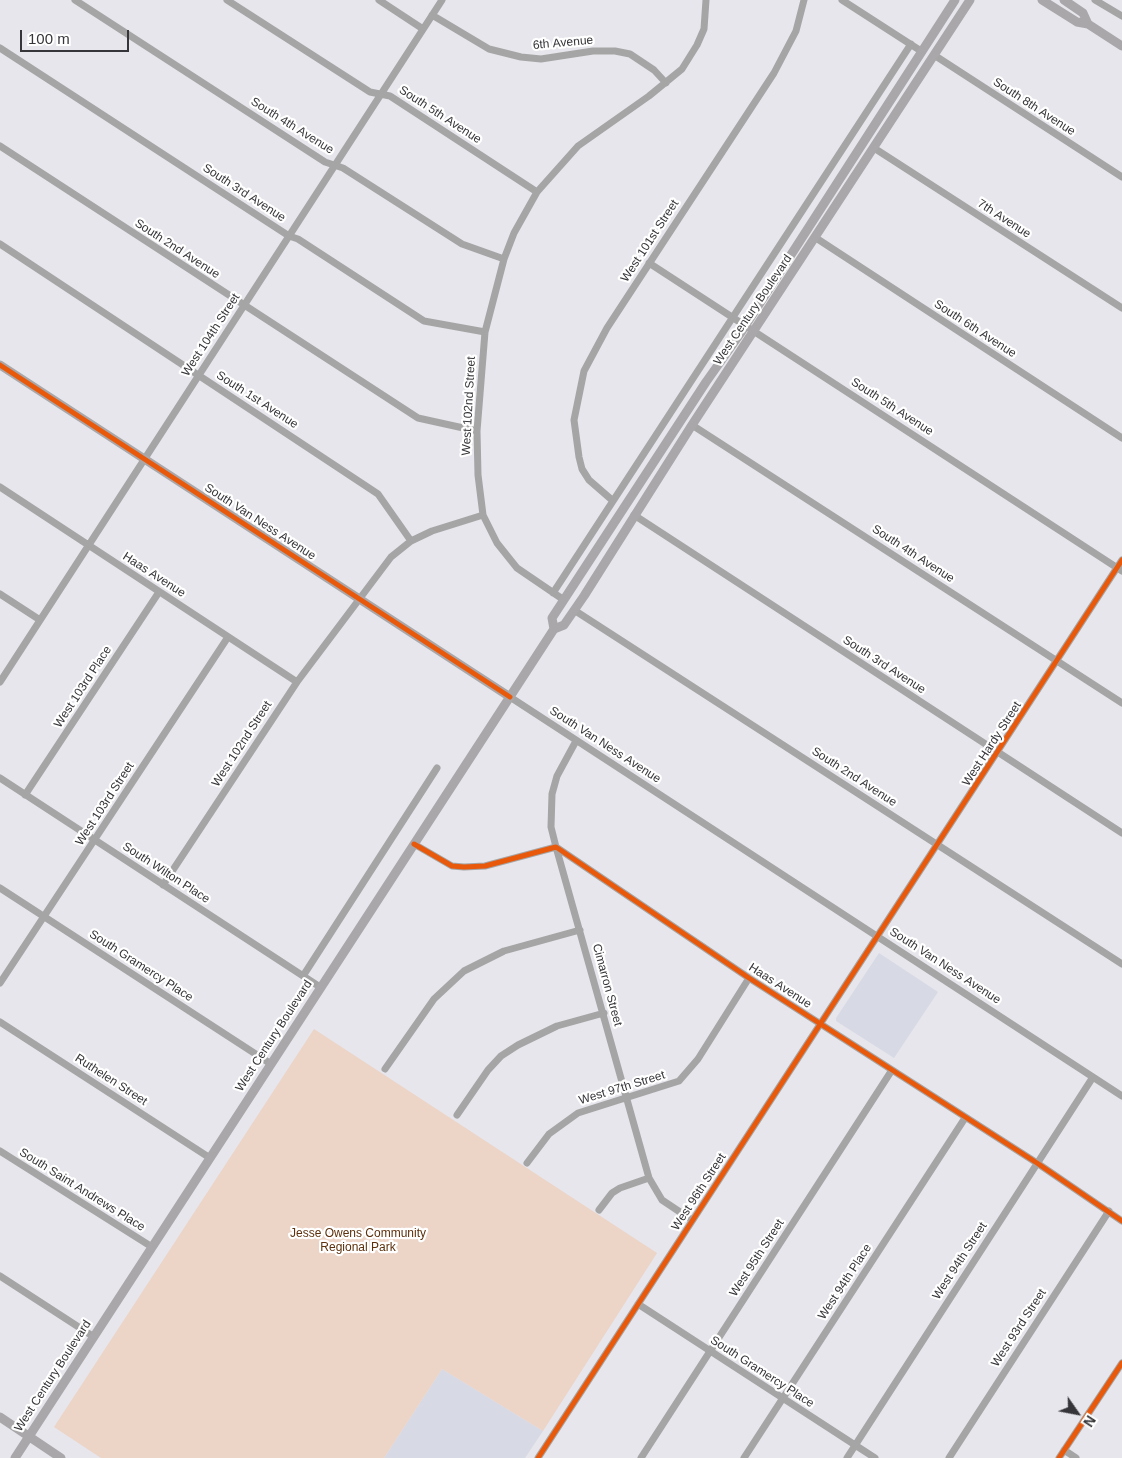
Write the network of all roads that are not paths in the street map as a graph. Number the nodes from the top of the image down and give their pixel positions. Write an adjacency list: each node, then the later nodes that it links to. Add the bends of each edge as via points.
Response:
1 (75, 0): 26 (street, South 4th Avenue)
2 (227, 0): 23 (street, South 5th Avenue, via 370,92)
3 (379, 0): 16 (street)
4 (442, 0): 13 (street, West 104th Street)
5 (706, 0): 22 (street, West 102nd Street, via 706,21 701,38 682,69)
6 (804, 0): 33 (street, West 101st Street, via 796,31 774,73)
7 (842, 0): 17 (street)
8 (955, 0): 20 (main road, West Century Boulevard)
9 (970, 0): 21 (main road, West Century Boulevard)
10 (1042, 0): 15 (main road, via 1077,22)
11 (1064, 0): 15 (main road, via 1083,13)
12 (1095, 0): 14 (street)
13 (432, 15): 16 (street, West 104th Street); 22 (street, 6th Avenue, via 489,49 521,57 541,59 593,51 630,54 654,70)
14 (1122, 16)
15 (1088, 24): 18 (main road)
16 (423, 29): 23 (street, West 104th Street)
17 (911, 44): 20 (street); 36 (street, West Century Boulevard, via 740,310)
18 (1122, 46)
19 (0, 48): 29 (street, South 3rd Avenue)
20 (922, 51): 37 (main road, West Century Boulevard)
21 (934, 55): 25 (main road, West Century Boulevard); 27 (street, South 8th Avenue)
22 (666, 83): 28 (street, West 102nd Street, via 578,146)
23 (381, 93): 26 (street, West 104th Street); 28 (street, South 5th Avenue)
24 (0, 146): 34 (street, South 2nd Avenue)
25 (874, 148): 30 (main road, West Century Boulevard); 35 (street, 7th Avenue)
26 (334, 165): 29 (street, West 104th Street); 32 (street, South 4th Avenue, via 462,244)
27 (1122, 178)
28 (537, 192): 32 (street, West 102nd Street, via 514,233)
29 (289, 236): 34 (street, West 104th Street); 39 (street, South 3rd Avenue, via 424,321)
30 (816, 238): 38 (main road, West Century Boulevard); 44 (street, South 6th Avenue)
31 (0, 244): 41 (street, South 1st Avenue)
32 (504, 259): 39 (street, West 102nd Street)
33 (649, 263): 36 (street, South 5th Avenue); 47 (street, West 101st Street, via 594,350 578,394 575,436 582,469 589,480)
34 (243, 306): 41 (street, West 104th Street); 43 (street, South 2nd Avenue, via 418,418)
35 (1122, 308)
36 (732, 317): 37 (street, South 5th Avenue); 47 (street, West Century Boulevard)
37 (746, 326): 38 (street, South 5th Avenue); 58 (main road, West Century Boulevard)
38 (754, 331): 42 (main road, West Century Boulevard); 53 (street, South 5th Avenue)
39 (485, 332): 43 (street, West 102nd Street)
40 (0, 364): 45 (main road, South Van Ness Avenue)
41 (198, 375): 45 (street, West 104th Street); 50 (street, South 1st Avenue, via 378,494)
42 (692, 424): 49 (main road, West Century Boulevard); 63 (street, South 4th Avenue)
43 (477, 431): 48 (street, West 102nd Street, via 478,476)
44 (1122, 438)
45 (144, 459): 51 (street, West 104th Street); 57 (main road, South Van Ness Avenue)
46 (0, 488): 51 (street, Haas Avenue)
47 (612, 500): 55 (street, West Century Boulevard)
48 (484, 515): 50 (street, West 102nd Street); 55 (street, via 497,543 517,568)
49 (634, 515): 59 (main road, West Century Boulevard); 69 (street, South 3rd Avenue)
50 (411, 541): 57 (street, West 102nd Street, via 390,557)
51 (88, 545): 54 (street, Haas Avenue); 60 (street, West 104th Street)
52 (1122, 560): 53 (street, West Hardy Street)
53 (1120, 569): 63 (street, West Hardy Street)
54 (159, 592): 62 (street, Haas Avenue); 72 (street, West 103rd Place)
55 (553, 593): 58 (street)
56 (0, 594): 60 (street)
57 (359, 599): 65 (street, West 102nd Street); 66 (main road, South Van Ness Avenue)
58 (564, 600): 61 (main road, West Century Boulevard, via 552,618)
59 (574, 610): 61 (main road, West Century Boulevard, via 564,625); 76 (street, South 2nd Avenue)
60 (40, 620): 64 (street, West 104th Street)
61 (554, 629): 66 (main road, West Century Boulevard)
62 (228, 637): 65 (street, Haas Avenue); 74 (street, West 103rd Street)
63 (1058, 661): 67 (street, South 4th Avenue); 69 (street, West Hardy Street)
64 (0, 682)
65 (296, 682): 78 (street, West 102nd Street)
66 (510, 697): 68 (street, South Van Ness Avenue); 75 (main road, West Century Boulevard)
67 (1122, 703)
68 (576, 740): 77 (street, Cimarron Street, via 557,776 552,794 551,827); 82 (street, South Van Ness Avenue)
69 (998, 753): 73 (street, South 3rd Avenue); 76 (street, West Hardy Street)
70 (437, 768): 84 (street, West Century Boulevard)
71 (0, 778): 72 (street, South Wilton Place)
72 (25, 795): 74 (street, South Wilton Place)
73 (1122, 833)
74 (95, 840): 78 (street, South Wilton Place); 80 (street, West 103rd Street)
75 (414, 844): 77 (street, via 452,866 464,867 485,866); 87 (main road, West Century Boulevard)
76 (938, 844): 82 (street, West Hardy Street); 83 (street, South 2nd Avenue)
77 (556, 847): 81 (street, Cimarron Street); 85 (street, Haas Avenue)
78 (163, 885): 84 (street, South Wilton Place)
79 (0, 888): 80 (street, South Gramercy Place)
80 (45, 917): 86 (street, West 103rd Street); 91 (street, South Gramercy Place)
81 (580, 930): 88 (street, Cimarron Street); 92 (street, via 504,951 464,971 434,999)
82 (877, 937): 90 (street, West 96th Street); 94 (street, South Van Ness Avenue)
83 (1122, 964)
84 (303, 976): 87 (street, South Wilton Place)
85 (749, 978): 90 (street, Haas Avenue); 96 (street, West 97th Street, via 679,1081)
86 (0, 983)
87 (320, 987): 91 (main road, West Century Boulevard)
88 (604, 1013): 96 (street, Cimarron Street); 97 (street, via 557,1026 501,1056)
89 (0, 1022): 100 (street, Ruthelen Street)
90 (821, 1025): 93 (street, Haas Avenue); 106 (street, West 96th Street)
91 (271, 1064): 100 (main road, West Century Boulevard)
92 (385, 1069)
93 (892, 1070): 98 (street, Haas Avenue); 112 (street, West 95th Street)
94 (1093, 1077): 95 (street, South Van Ness Avenue); 102 (street, West 94th Street)
95 (1122, 1096)
96 (625, 1098): 101 (street, West 97th Street, via 596,1106 564,1122 549,1134); 103 (street, Cimarron Street)
97 (457, 1115)
98 (964, 1118): 102 (street, Haas Avenue); 114 (street, West 94th Place)
99 (0, 1151): 108 (street, South Saint Andrews Place)
100 (210, 1158): 108 (main road, West Century Boulevard)
101 (527, 1163)
102 (1037, 1163): 105 (street, Haas Avenue); 117 (street, West 94th Street)
103 (649, 1178): 104 (street, via 620,1188); 106 (street, Cimarron Street, via 662,1200)
104 (599, 1210)
105 (1109, 1211): 107 (street, Haas Avenue); 126 (street, West 93rd Street)
106 (692, 1220): 110 (street, West 96th Street)
107 (1122, 1221)
108 (152, 1248): 111 (main road, West Century Boulevard)
109 (0, 1276): 111 (street)
110 (638, 1304): 112 (street, South Gramercy Place); 121 (street, West 96th Street)
111 (94, 1337): 116 (main road, West Century Boulevard)
112 (710, 1351): 114 (street, South Gramercy Place); 122 (street, West 95th Street)
113 (1122, 1363): 118 (street)
114 (783, 1398): 117 (street, South Gramercy Place); 123 (street, West 94th Place)
115 (0, 1417): 116 (main road)
116 (29, 1436): 119 (main road, West Century Boulevard); 120 (main road)
117 (856, 1446): 124 (street, West 94th Street); 125 (street, South Gramercy Place)
118 (1064, 1450): 127 (street); 128 (street)
119 (15, 1458)
120 (61, 1458)
121 (538, 1458)
122 (641, 1458)
123 (744, 1458)
124 (847, 1458)
125 (875, 1458)
126 (949, 1458)
127 (1059, 1458)
128 (1076, 1458)

